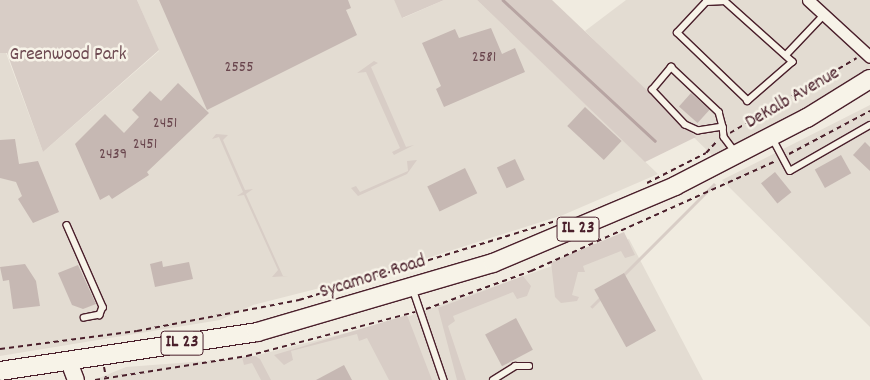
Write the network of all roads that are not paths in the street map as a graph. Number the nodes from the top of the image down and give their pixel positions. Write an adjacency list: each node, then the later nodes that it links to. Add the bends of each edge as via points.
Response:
1 (808, 0): 2 (street)
2 (824, 15): 3 (street); 4 (lane)
3 (867, 54)
4 (786, 56): 4 (lane, via 793,62 748,101 676,34 706,2 725,1)
5 (870, 79): 8 (main road, DeKalb Avenue / IL 23)
6 (870, 125): 8 (lane, via 790,171)
7 (723, 127): 7 (lane, via 719,112 671,68 652,90 685,124 698,131); 9 (lane, via 724,137)
8 (772, 137): 9 (main road, DeKalb Avenue / IL 23)
9 (738, 155): 11 (main road, Sycamore Road / IL 23, via 544,243)
10 (67, 226): 12 (lane, via 103,307 100,315)
11 (412, 289): 13 (main road, Sycamore Road / IL 23, via 257,332); 18 (lane)
12 (84, 318)
13 (69, 362): 15 (main road, Sycamore Road / IL 23); 16 (main road); 17 (main road)
14 (529, 366): 19 (lane, via 515,366)
15 (0, 372)
16 (65, 380)
17 (76, 380)
18 (444, 380)
19 (494, 380)

